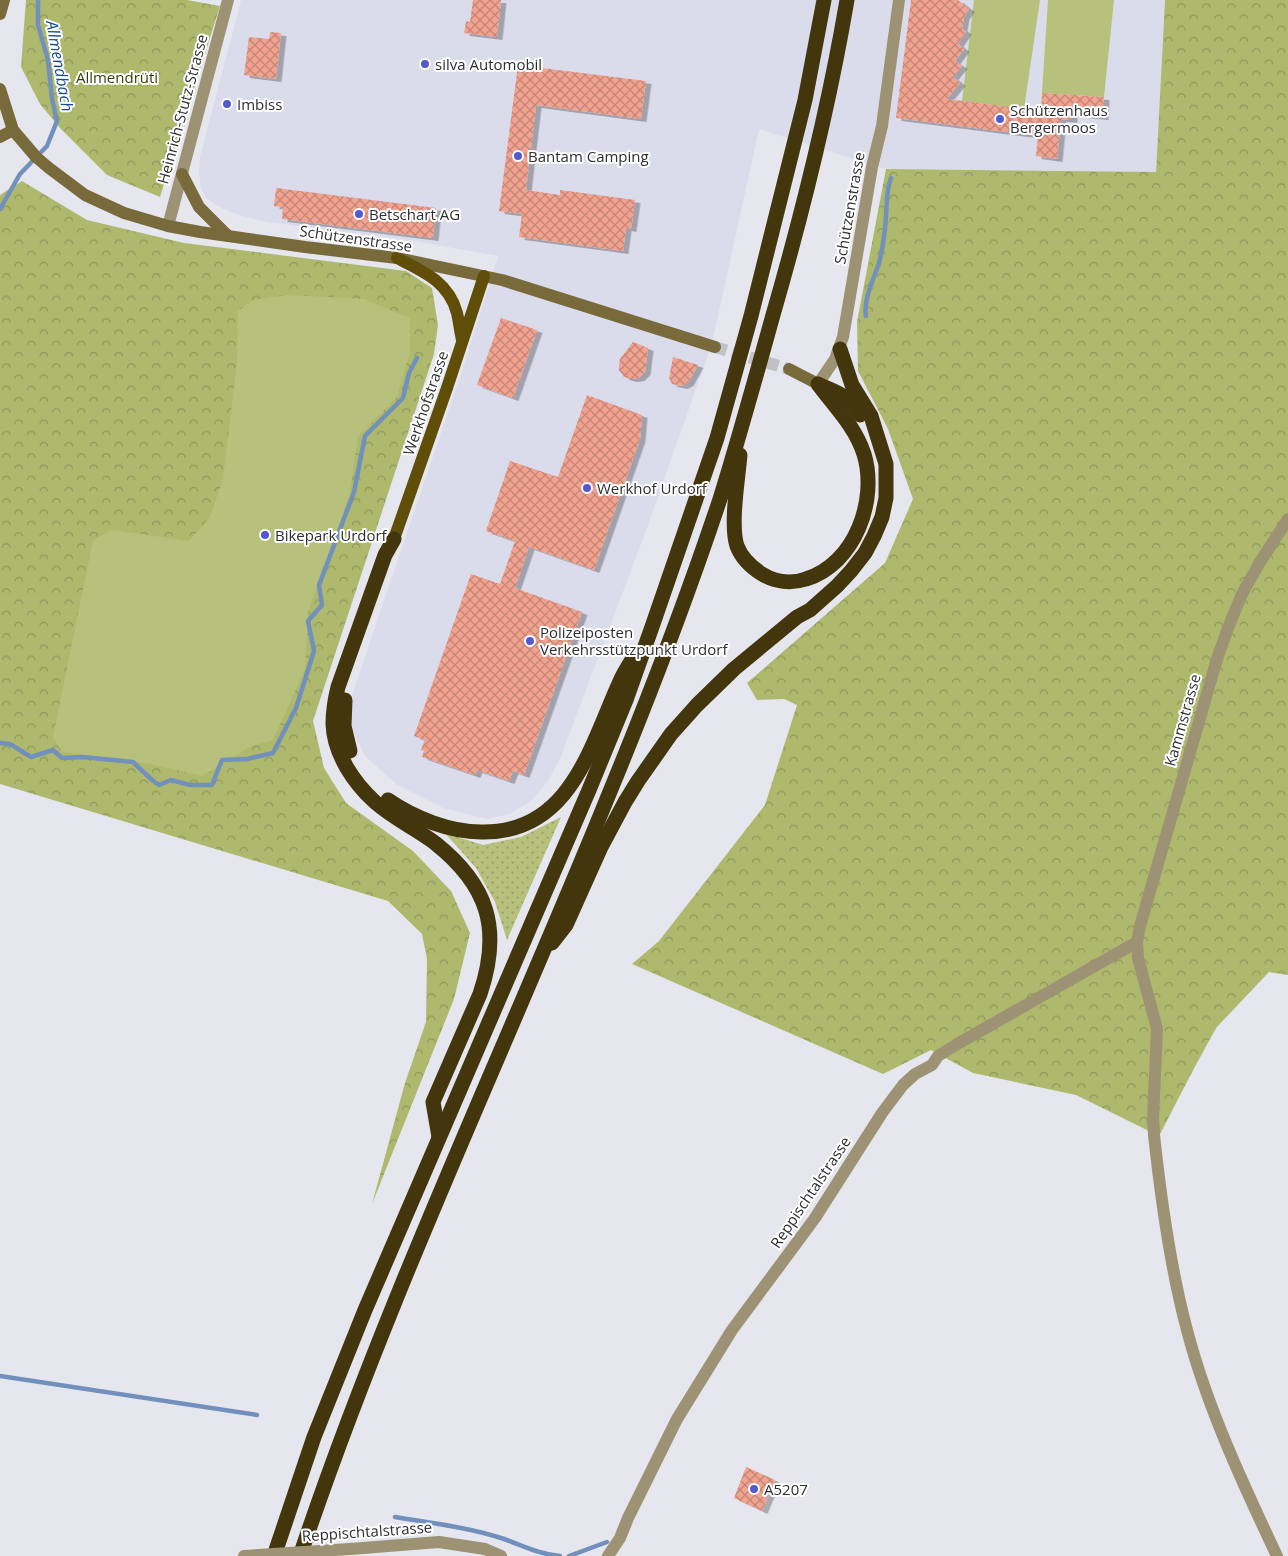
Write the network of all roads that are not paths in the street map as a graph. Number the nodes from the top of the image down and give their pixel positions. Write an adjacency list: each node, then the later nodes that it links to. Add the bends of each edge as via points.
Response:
1 (4, 0): 6 (main road)
2 (228, 0): 10 (street, Heinrich-Stutz-Strasse)
3 (824, 0): 24 (highway, via 805,100 751,316 717,438)
4 (847, 0): 20 (highway, via 803,206)
5 (899, 0): 17 (street, Schützenstrasse, via 882,126)
6 (0, 14)
7 (0, 89): 8 (main road)
8 (13, 130): 9 (main road); 11 (main road, Schützenstrasse, via 36,157 85,194 124,213)
9 (0, 137)
10 (182, 174): 11 (street, Heinrich-Stutz-Strasse); 12 (main road, via 198,207)
11 (168, 226): 12 (main road, Schützenstrasse)
12 (228, 236): 13 (main road, Schützenstrasse)
13 (397, 258): 14 (main road, Schützenstrasse); 15 (main road, via 427,272 441,284 456,311)
14 (484, 276): 15 (main road, Werkhofstrasse); 16 (main road, Schützenstrasse)
15 (463, 343): 23 (main road, Werkhofstrasse)
16 (715, 347)
17 (840, 349): 19 (street, Schützenstrasse); 21 (highway, via 852,385 871,416)
18 (789, 369): 19 (main road)
19 (818, 384): 20 (highway, via 857,435 868,475 868,498 854,538 829,568 814,577 798,582 780,582 752,567 742,557 734,520); 21 (highway, via 844,395)
20 (743, 424): 26 (highway, via 696,568 642,711)
21 (877, 436): 26 (highway, via 886,464 886,498 882,517 865,553 838,586 734,669 671,734 625,802 566,925)
22 (1288, 519): 25 (street, Kammstrasse, via 1242,594 1217,659)
23 (394, 539): 24 (highway, via 392,557 347,686 344,726 347,743 365,780 399,808 441,825 470,832 510,830 543,814 560,800 588,756 622,676); 27 (highway, via 338,687 333,726 346,768 360,786 376,803 434,843 465,870 482,899 488,919 490,939 486,976 434,1102)
24 (654, 624): 27 (highway, via 589,790)
25 (1137, 942): 33 (street, Reppischtalstrasse, via 959,1043 903,1085 815,1218 732,1330 677,1419 620,1538); 34 (street, via 1138,958 1157,1028 1154,1135 1168,1234 1187,1332 1210,1404)
26 (540, 958): 31 (highway, via 421,1237 346,1427)
27 (439, 1137): 30 (highway, via 314,1437)
28 (234, 1556): 29 (street, Reppischtalstrasse)
29 (244, 1556): 32 (street, Reppischtalstrasse, bridge, via 439,1542 485,1549)
30 (274, 1556)
31 (300, 1556)
32 (501, 1556)
33 (608, 1556)
34 (1277, 1556)

